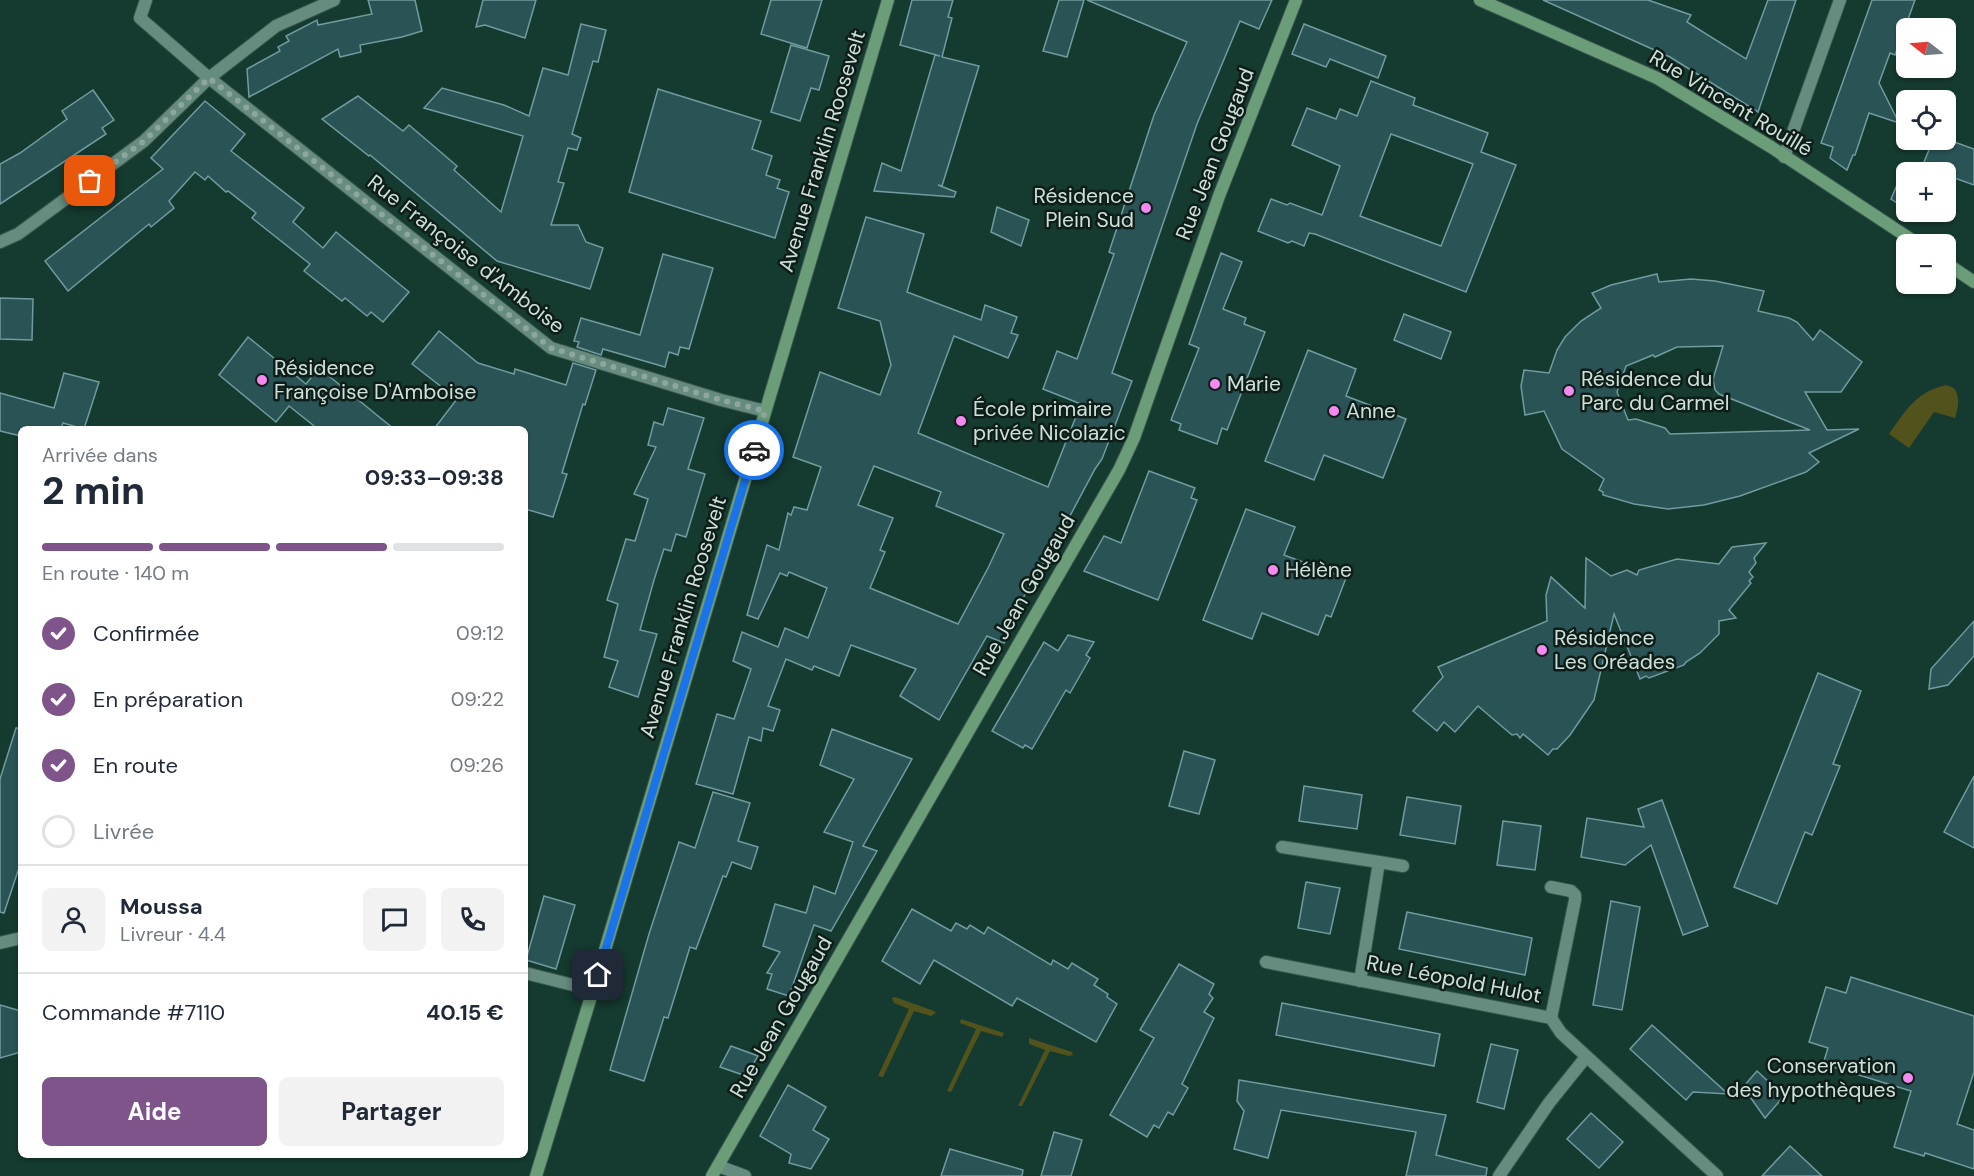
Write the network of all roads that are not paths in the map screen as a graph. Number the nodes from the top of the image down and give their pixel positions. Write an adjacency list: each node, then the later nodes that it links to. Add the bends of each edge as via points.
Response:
1 (146, 0): 7 (street, Rue Françoise d'Amboise, via 140,18)
2 (334, 0): 7 (street, via 276,26)
3 (888, 0): 13 (main road, Avenue Franklin Roosevelt)
4 (1296, 0): 26 (main road, Rue Jean Gougaud, via 1222,186 1134,438 1119,470)
5 (1480, 0): 8 (main road, Rue Vincent Rouillé, via 1657,78)
6 (1840, 0): 8 (street)
7 (209, 78): 10 (street, via 144,141 18,234); 13 (street, Rue Françoise d'Amboise, via 551,348)
8 (1784, 157): 9 (main road, Rue Vincent Rouillé)
9 (1903, 234)
10 (0, 242)
11 (1956, 270): 12 (main road)
12 (1974, 282)
13 (765, 411): 23 (main road, Avenue Franklin Roosevelt)
14 (1282, 847): 15 (street)
15 (1379, 862): 16 (street); 22 (street)
16 (1403, 866)
17 (1551, 887): 24 (street, via 1575,895)
18 (18, 939): 19 (street)
19 (0, 943)
20 (1266, 962): 22 (street, Rue Léopold Hulot)
21 (528, 974): 23 (street)
22 (1360, 981): 24 (street, Rue Léopold Hulot)
23 (593, 990): 27 (main road, Avenue Franklin Roosevelt)
24 (1551, 1018): 25 (street, Rue Léopold Hulot)
25 (1586, 1057): 29 (street, via 1548,1103); 30 (street, Rue Léopold Hulot)
26 (715, 1171): 28 (street)
27 (536, 1176)
28 (745, 1176)
29 (1499, 1176)
30 (1717, 1176)

